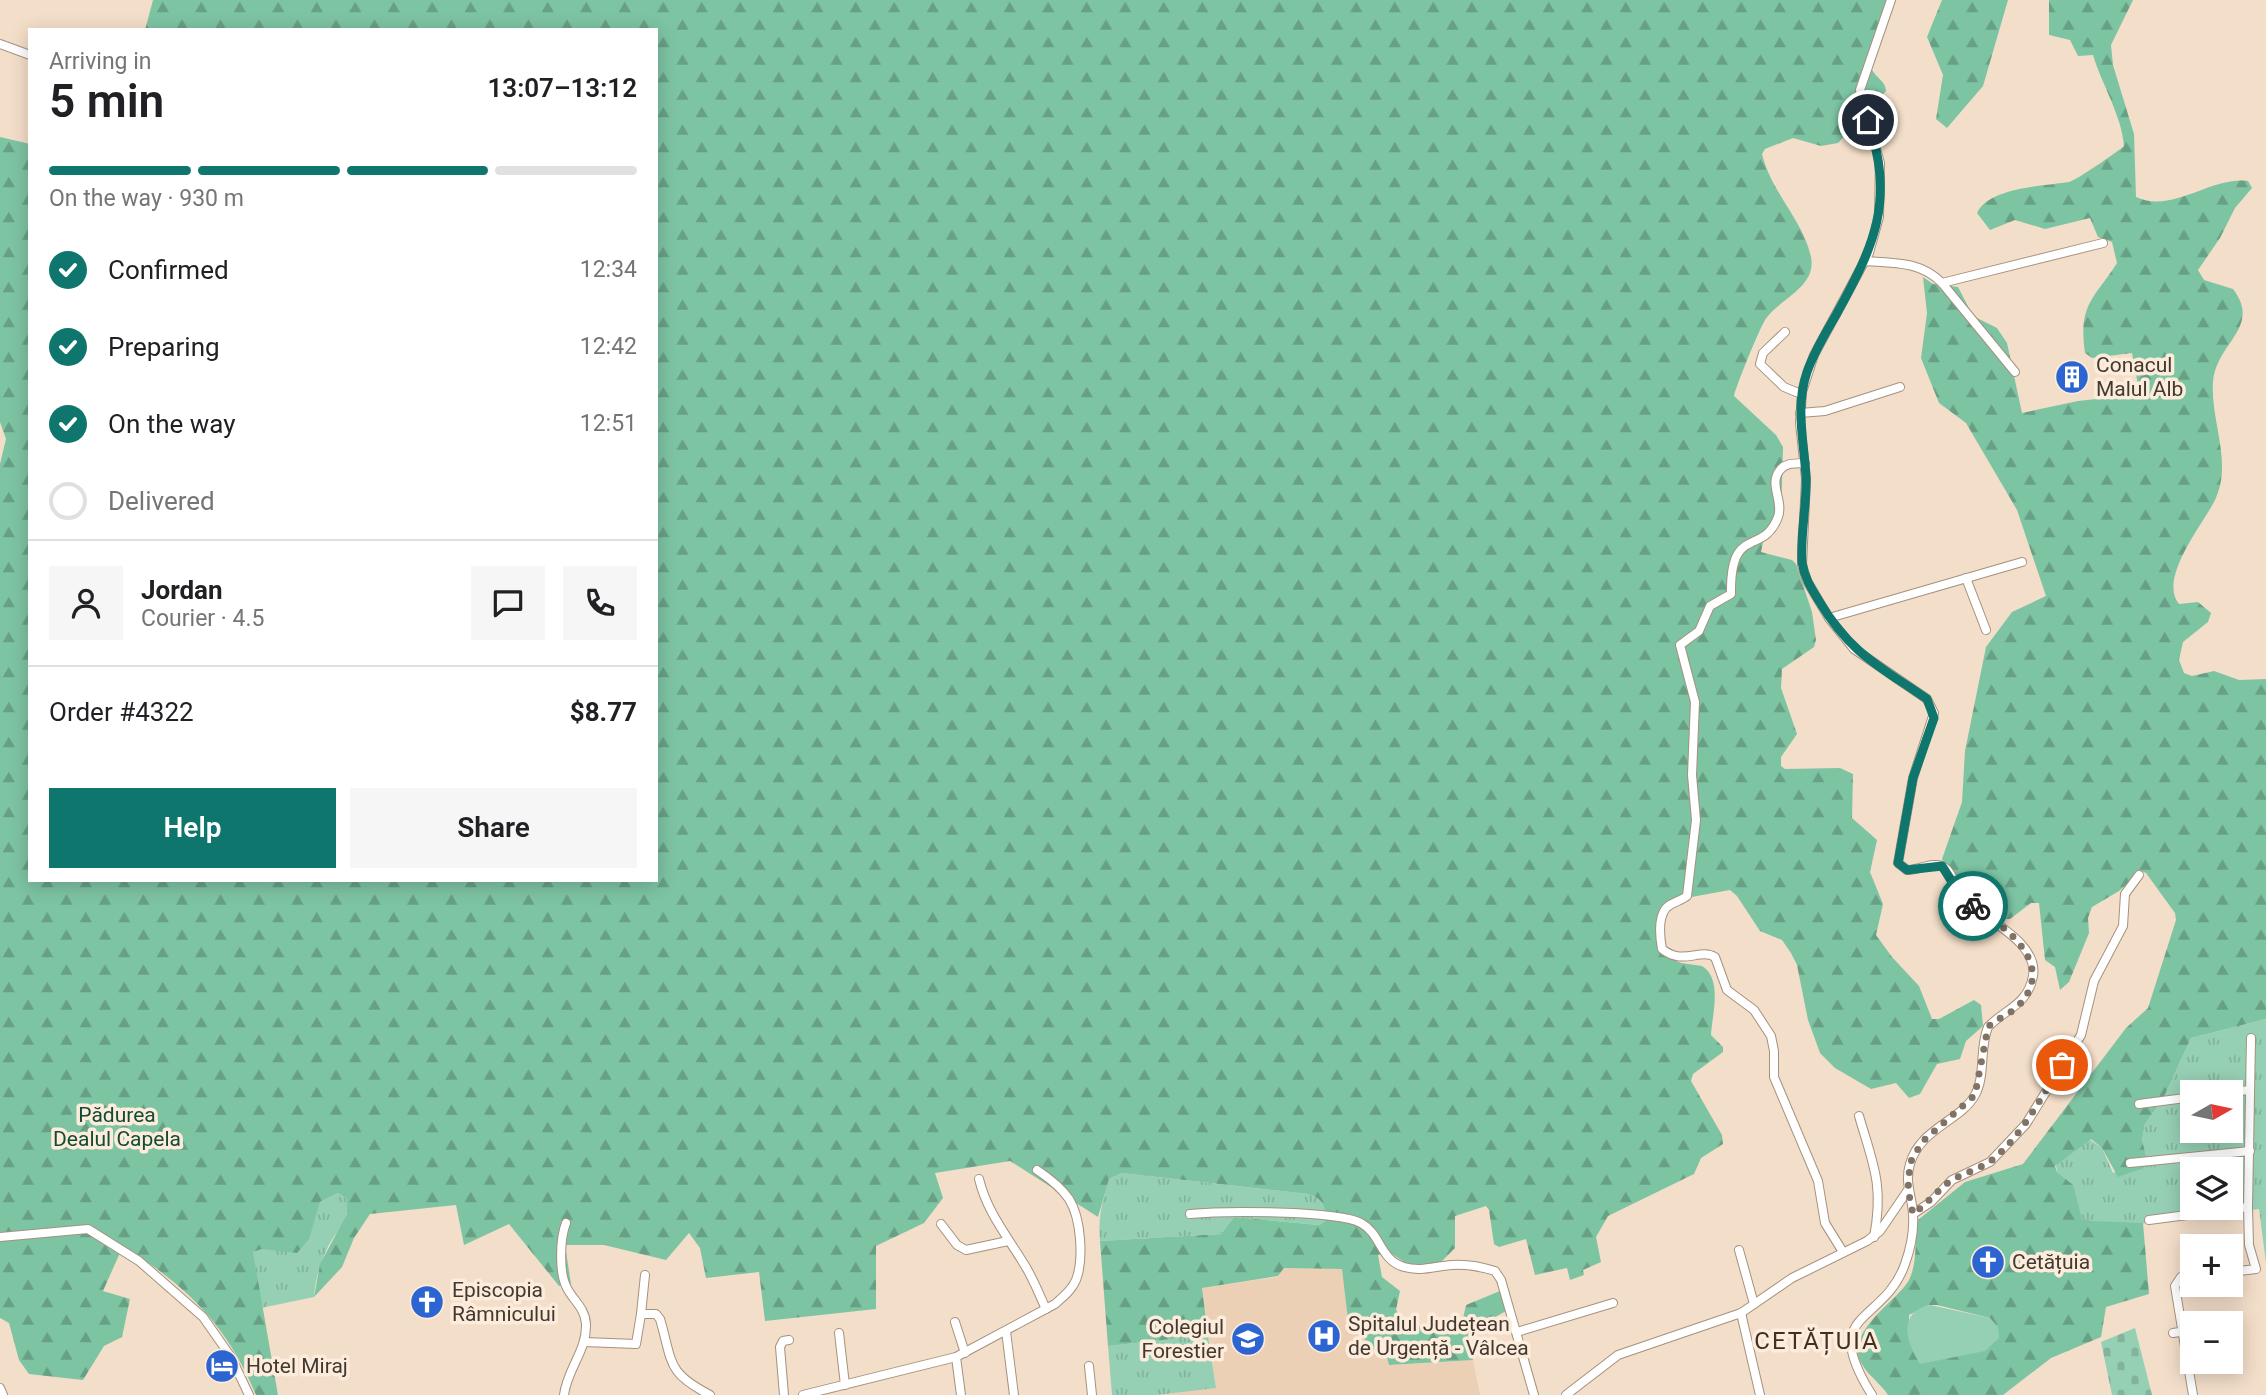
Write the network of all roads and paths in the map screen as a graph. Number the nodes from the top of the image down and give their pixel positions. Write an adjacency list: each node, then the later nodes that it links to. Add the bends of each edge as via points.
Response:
1 (1891, 0): 5 (street, via 1861,80 1881,184 1879,217)
2 (0, 44): 3 (street)
3 (28, 54)
4 (2103, 243): 6 (street)
5 (1865, 261): 6 (street, via 1918,266); 10 (street, via 1814,355)
6 (1941, 283): 8 (street)
7 (1785, 332): 10 (street, via 1763,353 1760,364 1784,387)
8 (2015, 372)
9 (1900, 387): 11 (street, via 1825,411)
10 (1801, 394): 11 (street)
11 (1800, 413): 12 (street)
12 (1805, 463): 15 (street, via 1802,565); 39 (street, via 1789,464 1778,472 1774,480 1780,509 1775,523 1737,549 1730,566 1731,594 1710,606 1699,631 1680,645 1695,702 1692,775 1696,820 1687,896 1668,906 1661,919 1662,949 1675,957 1715,957 1727,990 1754,1010 1770,1036 1774,1077 1818,1181 1825,1223)
13 (2022, 562): 14 (street)
14 (1966, 578): 15 (street); 16 (street)
15 (1829, 618): 28 (street, via 1854,649 1927,699 1934,713 1913,778 1898,863 1907,870 1937,864 1946,868 1965,900 2013,937 2033,967 2020,1004 1988,1027 1975,1095 1915,1152)
16 (1986, 631)
17 (2139, 875): 31 (street, via 2125,894 2123,926 2094,981 2081,1035 2026,1124 1990,1162 1952,1180)
18 (2251, 1038): 19 (street)
19 (2250, 1090): 20 (street); 24 (street)
20 (2244, 1091)
21 (2180, 1099): 22 (street)
22 (2139, 1104)
23 (1859, 1116): 36 (street, via 1877,1169 1880,1199)
24 (2250, 1151): 25 (street); 29 (street)
25 (2130, 1163)
26 (1037, 1170): 47 (street, via 1070,1200 1079,1245 1076,1281)
27 (979, 1180): 37 (street)
28 (1908, 1190): 31 (street); 36 (street)
29 (2248, 1207): 32 (street); 41 (street, via 2249,1245)
30 (1190, 1214): 53 (street, via 1231,1210 1358,1221 1396,1264 1417,1270 1455,1265 1495,1271)
31 (1913, 1214): 77 (street, via 1903,1269 1859,1322 1852,1339 1854,1366)
32 (2149, 1220)
33 (566, 1223): 58 (street, via 559,1242 565,1283 584,1313)
34 (941, 1224): 37 (street, via 965,1250)
35 (0, 1237): 66 (street, via 88,1229 139,1261 203,1317 231,1357)
36 (1874, 1237): 39 (street)
37 (1008, 1241): 47 (street)
38 (1739, 1250): 46 (street)
39 (1843, 1252): 46 (street)
40 (2266, 1268): 41 (street)
41 (2256, 1269): 42 (street)
42 (2243, 1271)
43 (645, 1275): 50 (street)
44 (2180, 1278): 48 (street, via 2175,1282)
45 (1614, 1303): 53 (street)
46 (1754, 1304): 49 (street)
47 (1046, 1309): 52 (street)
48 (2183, 1311)
49 (1741, 1313): 75 (street, via 1629,1349); 76 (street)
50 (641, 1314): 58 (street, via 636,1344); 68 (street, via 659,1316 676,1372)
51 (956, 1322): 59 (street)
52 (1006, 1331): 59 (street); 72 (street)
53 (1517, 1332): 74 (street)
54 (2180, 1332): 56 (street)
55 (839, 1333): 63 (street)
56 (2174, 1333)
57 (789, 1340): 69 (street, via 783,1341 779,1350)
58 (584, 1342): 67 (street)
59 (965, 1353): 60 (street)
60 (956, 1357): 63 (street); 71 (street)
61 (1089, 1366): 73 (street)
62 (2191, 1374): 78 (street)
63 (845, 1385): 70 (street)
64 (0, 1388): 65 (street)
65 (3, 1395)
66 (249, 1395)
67 (564, 1395)
68 (710, 1395)
69 (784, 1395)
70 (803, 1395)
71 (961, 1395)
72 (1014, 1395)
73 (1092, 1395)
74 (1534, 1395)
75 (1566, 1395)
76 (1760, 1395)
77 (1872, 1395)
78 (2193, 1395)

